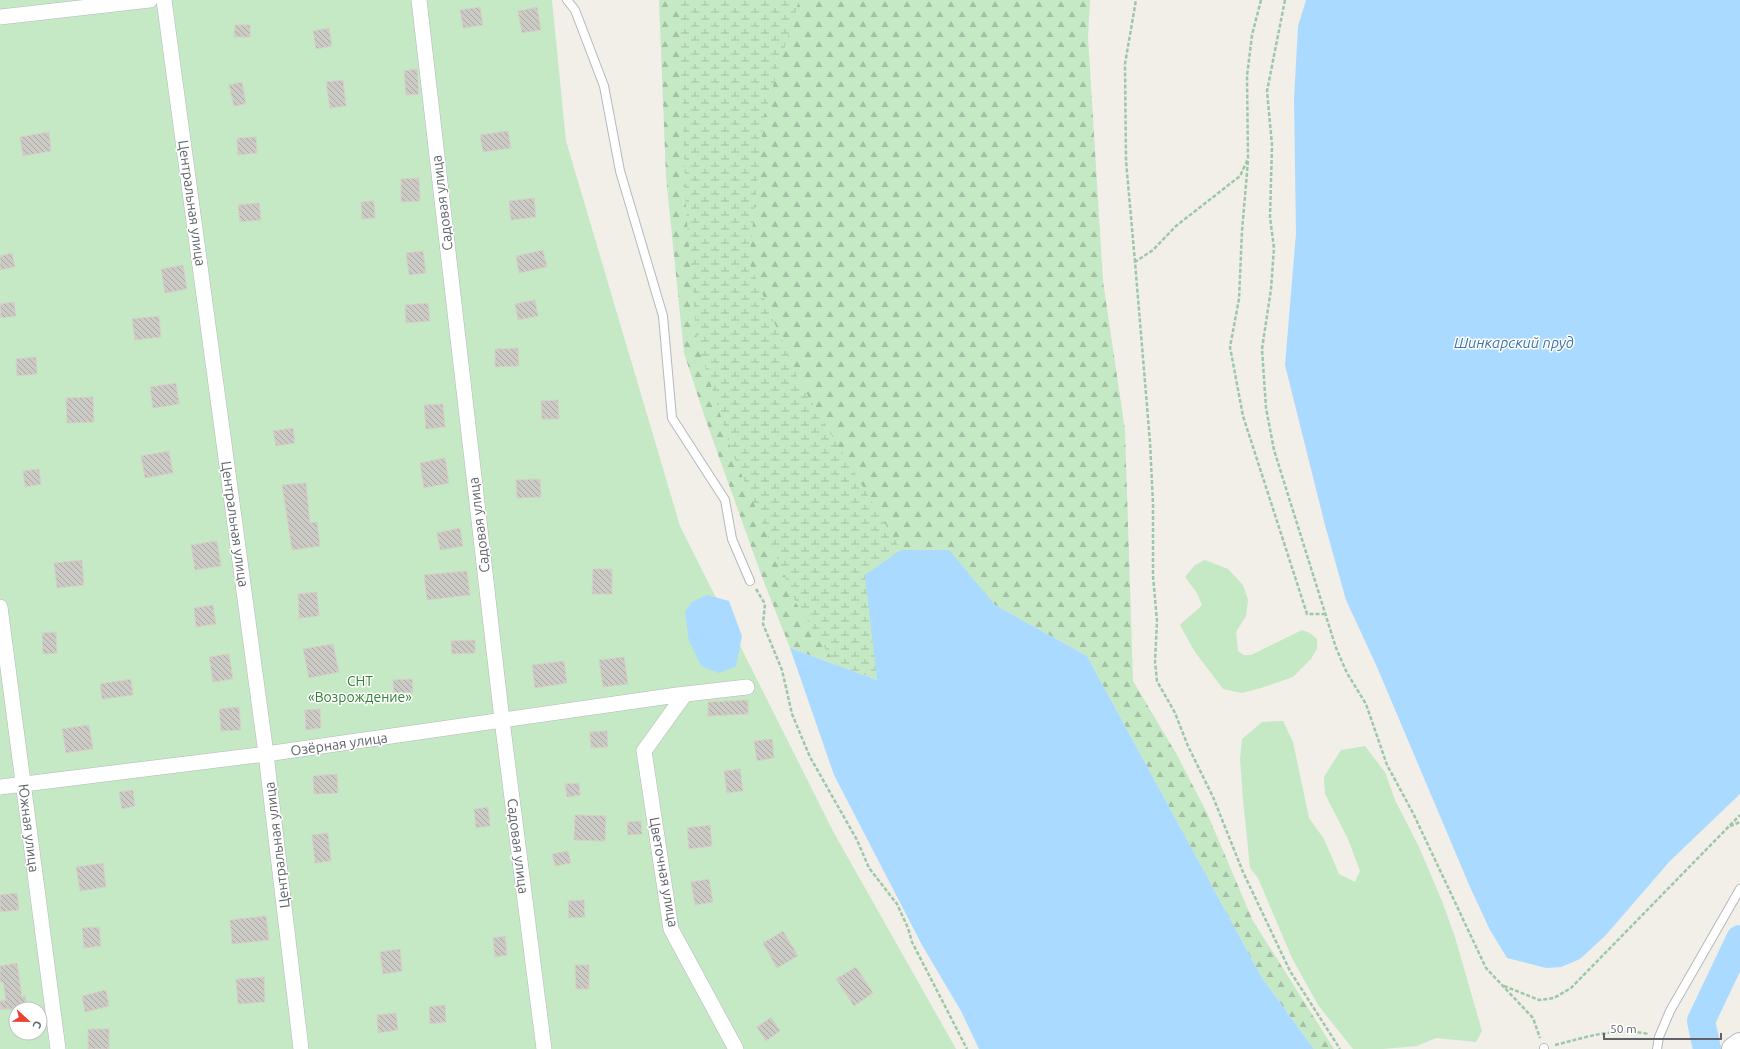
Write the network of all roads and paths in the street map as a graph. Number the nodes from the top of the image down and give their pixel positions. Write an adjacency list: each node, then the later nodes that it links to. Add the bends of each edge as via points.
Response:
1 (150, 0): 8 (street)
2 (164, 0): 17 (street, Центральная улица)
3 (419, 0): 16 (street, Садовая улица)
4 (567, 0): 11 (lane, via 575,10 604,86 620,171 662,316 672,418 725,500 732,539)
5 (1136, 0): 10 (path, via 1125,64 1126,161)
6 (1261, 0): 9 (path, via 1252,35 1247,76)
7 (1285, 0): 13 (path, via 1267,91 1272,145 1270,217 1274,248 1262,349 1266,408 1274,450)
8 (0, 17)
9 (1248, 159): 10 (path, via 1240,176 1176,226 1154,250); 13 (path, via 1239,299 1230,347 1243,416 1307,614)
10 (1135, 262): 31 (path, via 1150,442 1157,681 1175,713 1243,872 1290,971)
11 (750, 581): 30 (path, via 765,604 764,624 782,670 792,714 810,757 857,840 869,868 897,904 912,942)
12 (0, 607): 18 (street, Южная улица)
13 (1324, 614): 24 (path, via 1347,673 1366,704 1387,764 1486,968)
14 (747, 687): 15 (street, Озёрная улица)
15 (681, 695): 16 (street, Озёрная улица); 29 (street, Цветочная улица, via 644,751 671,929)
16 (502, 720): 17 (street, Озёрная улица); 28 (street, Садовая улица)
17 (266, 754): 18 (street, Озёрная улица); 27 (street, Центральная улица)
18 (23, 784): 19 (street, Озёрная улица); 26 (street, Южная улица)
19 (0, 787)
20 (1740, 815): 22 (path)
21 (1740, 822): 22 (path)
22 (1728, 827): 24 (path, via 1571,988 1554,998 1538,1000)
23 (1740, 889): 25 (lane, via 1670,1011)
24 (1502, 985): 32 (path, via 1532,1018)
25 (1659, 1037): 32 (path, via 1640,1033 1610,1032); 33 (lane)
26 (58, 1049)
27 (301, 1049)
28 (544, 1049)
29 (736, 1049)
30 (967, 1049)
31 (1340, 1049)
32 (1544, 1049)
33 (1658, 1049)

